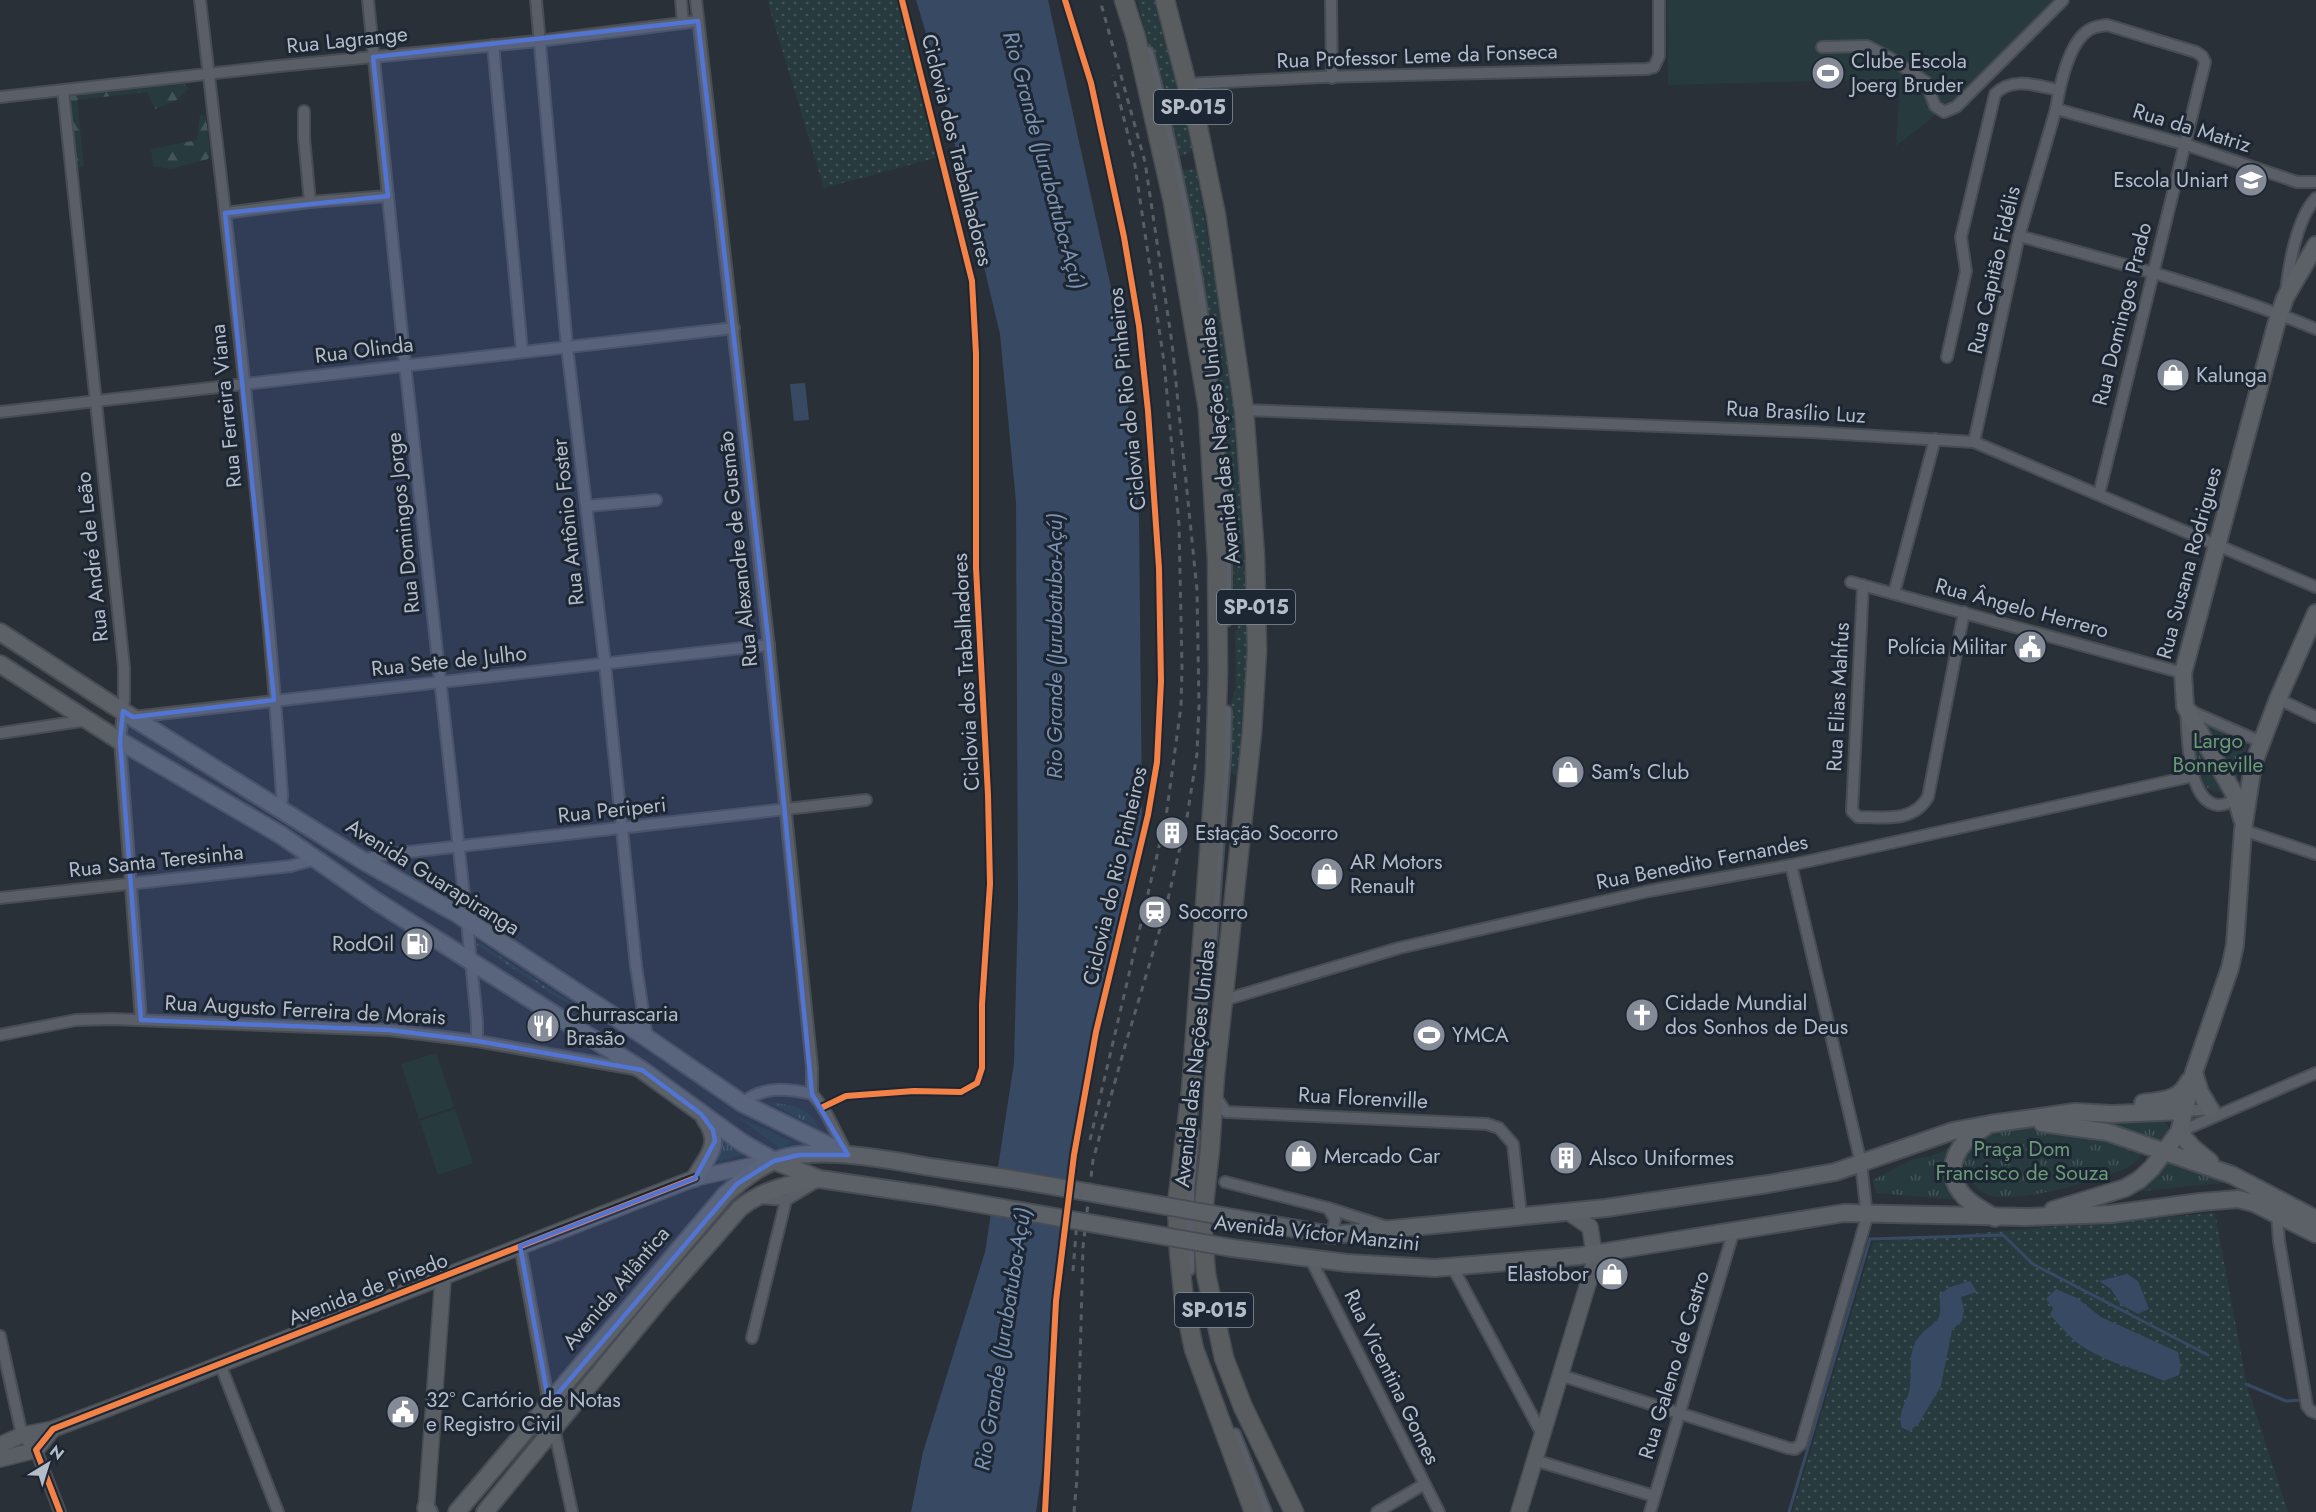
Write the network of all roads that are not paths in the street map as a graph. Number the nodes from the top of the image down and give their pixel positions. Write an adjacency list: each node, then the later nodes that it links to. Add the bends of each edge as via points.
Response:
1 (200, 0): 18 (street, Rua Ferreira Viana)
2 (368, 0): 17 (street, Rua Domingos Jorge)
3 (536, 0): 14 (street, Rua Antônio Foster)
4 (681, 0): 13 (street)
5 (696, 0): 12 (street, Rua Alexandre de Gusmão)
6 (1124, 0): 158 (highway, Avenida das Nações Unidas / SP-015, via 1173,202 1208,409 1217,559 1215,774 1191,1090 1177,1204 1179,1252 1194,1349)
7 (1133, 0): 159 (street, via 1180,182 1213,379 1227,585 1225,755 1189,1190 1189,1281 1200,1340)
8 (1165, 0): 20 (highway, Avenida das Nações Unidas / SP-015)
9 (1331, 0): 19 (street)
10 (1659, 0): 19 (street, Rua Professor Leme da Fonseca, via 1659,56 1654,67 1647,69)
11 (2063, 0): 16 (street, via 1956,107 1944,112 1935,106 1926,82 1890,58 1866,46)
12 (698, 21): 13 (street, Rua Lagrange); 36 (street, Rua Alexandre de Gusmão)
13 (683, 23): 14 (street, Rua Lagrange)
14 (538, 41): 15 (street, Rua Lagrange); 38 (street, Rua Antônio Foster)
15 (493, 45): 17 (street, Rua Lagrange); 39 (street)
16 (1821, 47)
17 (374, 57): 18 (street, Rua Lagrange); 28 (street, Rua Domingos Jorge)
18 (208, 74): 22 (street, Rua Lagrange); 31 (street, Rua Ferreira Viana)
19 (1332, 78): 20 (street, Rua Professor Leme da Fonseca)
20 (1187, 84): 44 (highway, Avenida das Nações Unidas / SP-015, via 1216,215)
21 (2059, 90): 24 (street, Rua Capitão Fidélis); 26 (street, Rua Domingos Prado, via 2076,43 2095,27 2107,25 2196,52 2205,62); 40 (street, via 2022,83 2002,87 1995,94 1961,237 1966,270)
22 (63, 91): 23 (street, Rua Lagrange); 43 (street, Rua André de Leão)
23 (0, 98)
24 (2056, 109): 26 (street, Rua da Matriz); 32 (street, Rua Capitão Fidélis)
25 (304, 111): 30 (street)
26 (2184, 144): 27 (street, Rua da Matriz, via 2297,182); 34 (street, Rua Domingos Prado)
27 (2316, 182)
28 (388, 196): 30 (street); 41 (street, Rua Domingos Jorge)
29 (2316, 198): 35 (street, Rua Susana Rodrigues, via 2309,206 2289,265)
30 (310, 202): 31 (street)
31 (225, 213): 42 (street, Rua Ferreira Viana)
32 (2019, 236): 34 (street); 47 (street, Rua Capitão Fidélis)
33 (2316, 245): 35 (main road, Rua Susana Rodrigues)
34 (2152, 272): 35 (street); 48 (street, Rua Domingos Prado)
35 (2282, 306): 37 (street); 51 (main road, Rua Susana Rodrigues)
36 (734, 328): 38 (street, Rua Olinda); 59 (street, Rua Alexandre de Gusmão)
37 (2316, 329)
38 (567, 347): 39 (street, Rua Olinda); 50 (street, Rua Antônio Foster)
39 (522, 351): 41 (street, Rua Olinda)
40 (1947, 357)
41 (405, 364): 42 (street, Rua Olinda); 63 (street, Rua Domingos Jorge)
42 (243, 385): 43 (street, Rua Olinda); 65 (street, Rua Ferreira Viana)
43 (97, 402): 45 (street, Rua Olinda); 67 (street, Rua André de Leão)
44 (1244, 410): 46 (street, Rua Brasílio Luz); 90 (highway, Avenida das Nações Unidas / SP-015, via 1255,556 1257,651)
45 (0, 412)
46 (1935, 439): 47 (street, Rua Brasílio Luz); 55 (street)
47 (1974, 442): 48 (street, Rua Brasílio Luz)
48 (2099, 494): 51 (street, Rua Brasílio Luz)
49 (656, 500): 50 (street)
50 (586, 506): 61 (street, Rua Antônio Foster)
51 (2216, 545): 54 (street, Rua Brasílio Luz); 62 (main road, Rua Susana Rodrigues)
52 (1851, 582): 53 (street, Rua Ângelo Herrero)
53 (1863, 585): 55 (street, Rua Ângelo Herrero); 56 (street, Rua Elias Mahfus, via 1852,811 1858,817 1915,813 1928,797)
54 (2316, 587)
55 (1894, 593): 56 (street, Rua Ângelo Herrero)
56 (1964, 612): 62 (street, Rua Ângelo Herrero)
57 (2316, 613): 64 (main road)
58 (0, 632): 67 (main road, Avenida Guarapiranga)
59 (769, 645): 61 (street, Rua Sete de Julho); 78 (street, Rua Alexandre de Gusmão)
60 (0, 664): 69 (main road)
61 (605, 664): 63 (street, Rua Sete de Julho); 79 (street, Rua Antônio Foster)
62 (2183, 673): 66 (main road, Rua Susana Rodrigues)
63 (440, 682): 65 (street, Rua Sete de Julho); 81 (street, Rua Domingos Jorge)
64 (2278, 699): 68 (street); 72 (main road)
65 (274, 700): 67 (street, Rua Sete de Julho); 77 (street, Rua Ferreira Viana)
66 (2185, 706): 72 (street); 74 (street); 75 (main road, Rua Susana Rodrigues)
67 (128, 714): 71 (street, Rua André de Leão); 77 (main road, Avenida Guarapiranga)
68 (2316, 717)
69 (88, 720): 70 (street); 71 (main road)
70 (0, 733)
71 (120, 741): 83 (main road, via 250,815); 86 (street, Rua André de Leão)
72 (2261, 742): 73 (main road)
73 (2253, 765): 75 (street); 80 (main road)
74 (2193, 776): 75 (street, via 2212,804 2229,804); 85 (street, Rua Benedito Fernandes)
75 (2236, 797): 80 (main road, Rua Susana Rodrigues)
76 (866, 800): 78 (street, Rua Periperi)
77 (281, 809): 84 (main road, Avenida Guarapiranga)
78 (785, 810): 79 (street, Rua Periperi); 99 (street, Rua Alexandre de Gusmão)
79 (622, 827): 81 (street, Rua Periperi); 93 (street, Rua Antônio Foster)
80 (2243, 830): 82 (street); 96 (main road, via 2235,945)
81 (458, 847): 84 (street, Rua Periperi); 88 (street, Rua Domingos Jorge)
82 (2316, 854)
83 (316, 859): 86 (street, Rua Santa Teresinha, via 291,866); 89 (main road)
84 (362, 860): 88 (main road, Avenida Guarapiranga)
85 (1791, 865): 90 (street, Rua Benedito Fernandes, via 1649,891 1399,948); 110 (street)
86 (130, 884): 87 (street, Rua Santa Teresinha); 91 (street, Rua André de Leão)
87 (0, 898)
88 (467, 922): 89 (street, Rua Domingos Jorge); 93 (main road, Avenida Guarapiranga)
89 (470, 960): 94 (street, Rua Domingos Jorge); 95 (main road)
90 (1224, 1000): 98 (highway, Avenida das Nações Unidas / SP-015)
91 (141, 1020): 92 (street, Rua Augusto Ferreira de Morais, via 76,1020); 94 (street, Rua Augusto Ferreira de Morais, via 389,1030)
92 (0, 1035)
93 (647, 1038): 100 (main road, Avenida Guarapiranga)
94 (477, 1041): 95 (street, Rua Augusto Ferreira de Morais)
95 (642, 1070): 104 (main road)
96 (2194, 1072): 101 (main road, via 2200,1092); 102 (main road); 103 (main road, via 2185,1089 2172,1099)
97 (2316, 1073): 101 (street)
98 (1214, 1092): 120 (street, Rua Florenville, via 1226,1112 1487,1124 1498,1128 1513,1144); 160 (highway, Avenida das Nações Unidas / SP-015, via 1202,1222 1206,1274 1224,1358)
99 (812, 1094): 100 (street, via 774,1089); 108 (street, via 823,1107)
100 (742, 1103): 108 (main road, Avenida Guarapiranga)
101 (2218, 1110): 102 (street); 106 (street)
102 (2184, 1111): 103 (main road, Avenida Víctor Manzini); 106 (main road)
103 (2074, 1112): 105 (main road, Avenida Víctor Manzini)
104 (701, 1114): 109 (main road); 112 (main road, via 713,1130 714,1142)
105 (1992, 1124): 107 (main road, via 2047,1123 2107,1132); 110 (main road, Avenida Víctor Manzini, via 1953,1131); 123 (main road, via 1971,1134 1960,1146 1953,1167 1954,1182 1964,1197)
106 (2179, 1132): 107 (main road); 111 (main road, via 2202,1156)
107 (2164, 1152): 111 (main road); 122 (main road, via 2139,1180 2125,1188)
108 (847, 1155): 109 (main road, Avenida Atlântica, via 799,1155); 128 (main road, Avenida Víctor Manzini, bridge, via 1022,1180)
109 (774, 1161): 112 (street, Avenida de Pinedo); 113 (main road); 139 (main road, Avenida Atlântica, via 755,1170 726,1194)
110 (1861, 1163): 118 (main road, Avenida Víctor Manzini, via 1835,1172 1768,1184); 119 (street)
111 (2232, 1175): 124 (main road)
112 (695, 1178): 129 (street, Avenida de Pinedo)
113 (820, 1179): 115 (main road, Avenida Atlântica, via 769,1190); 116 (street); 131 (main road, Avenida Víctor Manzini, bridge)
114 (1226, 1182): 117 (street, Avenida Víctor Manzini)
115 (752, 1198): 116 (street); 142 (main road, Avenida Atlântica, via 683,1272)
116 (786, 1200): 135 (street)
117 (1328, 1208): 125 (street, Avenida Víctor Manzini); 128 (street, Avenida Víctor Manzini, via 1335,1223)
118 (1568, 1212): 120 (main road, Avenida Víctor Manzini); 130 (street, via 1590,1227)
119 (1868, 1213): 123 (main road, Avenida Víctor Manzini); 126 (main road, Avenida Víctor Manzini, via 1844,1213); 141 (street, via 1801,1444 1795,1449 1788,1448)
120 (1521, 1215): 125 (main road, Avenida Víctor Manzini)
121 (2277, 1215): 122 (main road, via 2238,1199 2111,1214); 127 (main road); 138 (street)
122 (2026, 1217): 123 (main road, Avenida Víctor Manzini)
123 (1995, 1218)
124 (2316, 1219)
125 (1394, 1229): 128 (main road, Avenida Víctor Manzini)
126 (1734, 1230): 130 (main road, Avenida Víctor Manzini); 141 (street, Rua Galeno de Castro)
127 (2316, 1234)
128 (1332, 1235)
129 (520, 1246): 133 (street, Avenida de Pinedo); 139 (street)
130 (1594, 1253): 132 (main road, Avenida Víctor Manzini); 137 (street)
131 (1310, 1258): 132 (main road, Avenida Víctor Manzini, via 1385,1266); 150 (street, Rua Vicentina Gomes)
132 (1452, 1266): 144 (street)
133 (443, 1278): 136 (street, Avenida de Pinedo); 152 (street)
134 (0, 1336): 145 (street)
135 (752, 1338)
136 (220, 1364): 143 (street, Avenida de Pinedo); 154 (street)
137 (1560, 1375): 141 (street); 144 (street)
138 (2309, 1392): 140 (street)
139 (549, 1404): 155 (main road, Avenida Atlântica)
140 (2312, 1409)
141 (1680, 1413): 151 (street, Rua Galeno de Castro)
142 (554, 1428): 156 (main road, Avenida Atlântica); 157 (street)
143 (53, 1429): 145 (street, Avenida de Pinedo); 147 (street, Avenida de Pinedo)
144 (1542, 1434): 149 (street)
145 (22, 1435): 146 (street, Avenida de Pinedo); 147 (street)
146 (0, 1445)
147 (36, 1449): 148 (street); 153 (street)
148 (0, 1459)
149 (1534, 1461): 151 (street); 163 (street)
150 (1423, 1485): 161 (street); 162 (street, Rua Vicentina Gomes)
151 (1654, 1496): 164 (street, Rua Galeno de Castro)
152 (427, 1511)
153 (60, 1512)
154 (278, 1512)
155 (457, 1512)
156 (485, 1512)
157 (572, 1512)
158 (1254, 1512)
159 (1266, 1512)
160 (1294, 1512)
161 (1377, 1512)
162 (1439, 1512)
163 (1519, 1512)
164 (1650, 1512)

